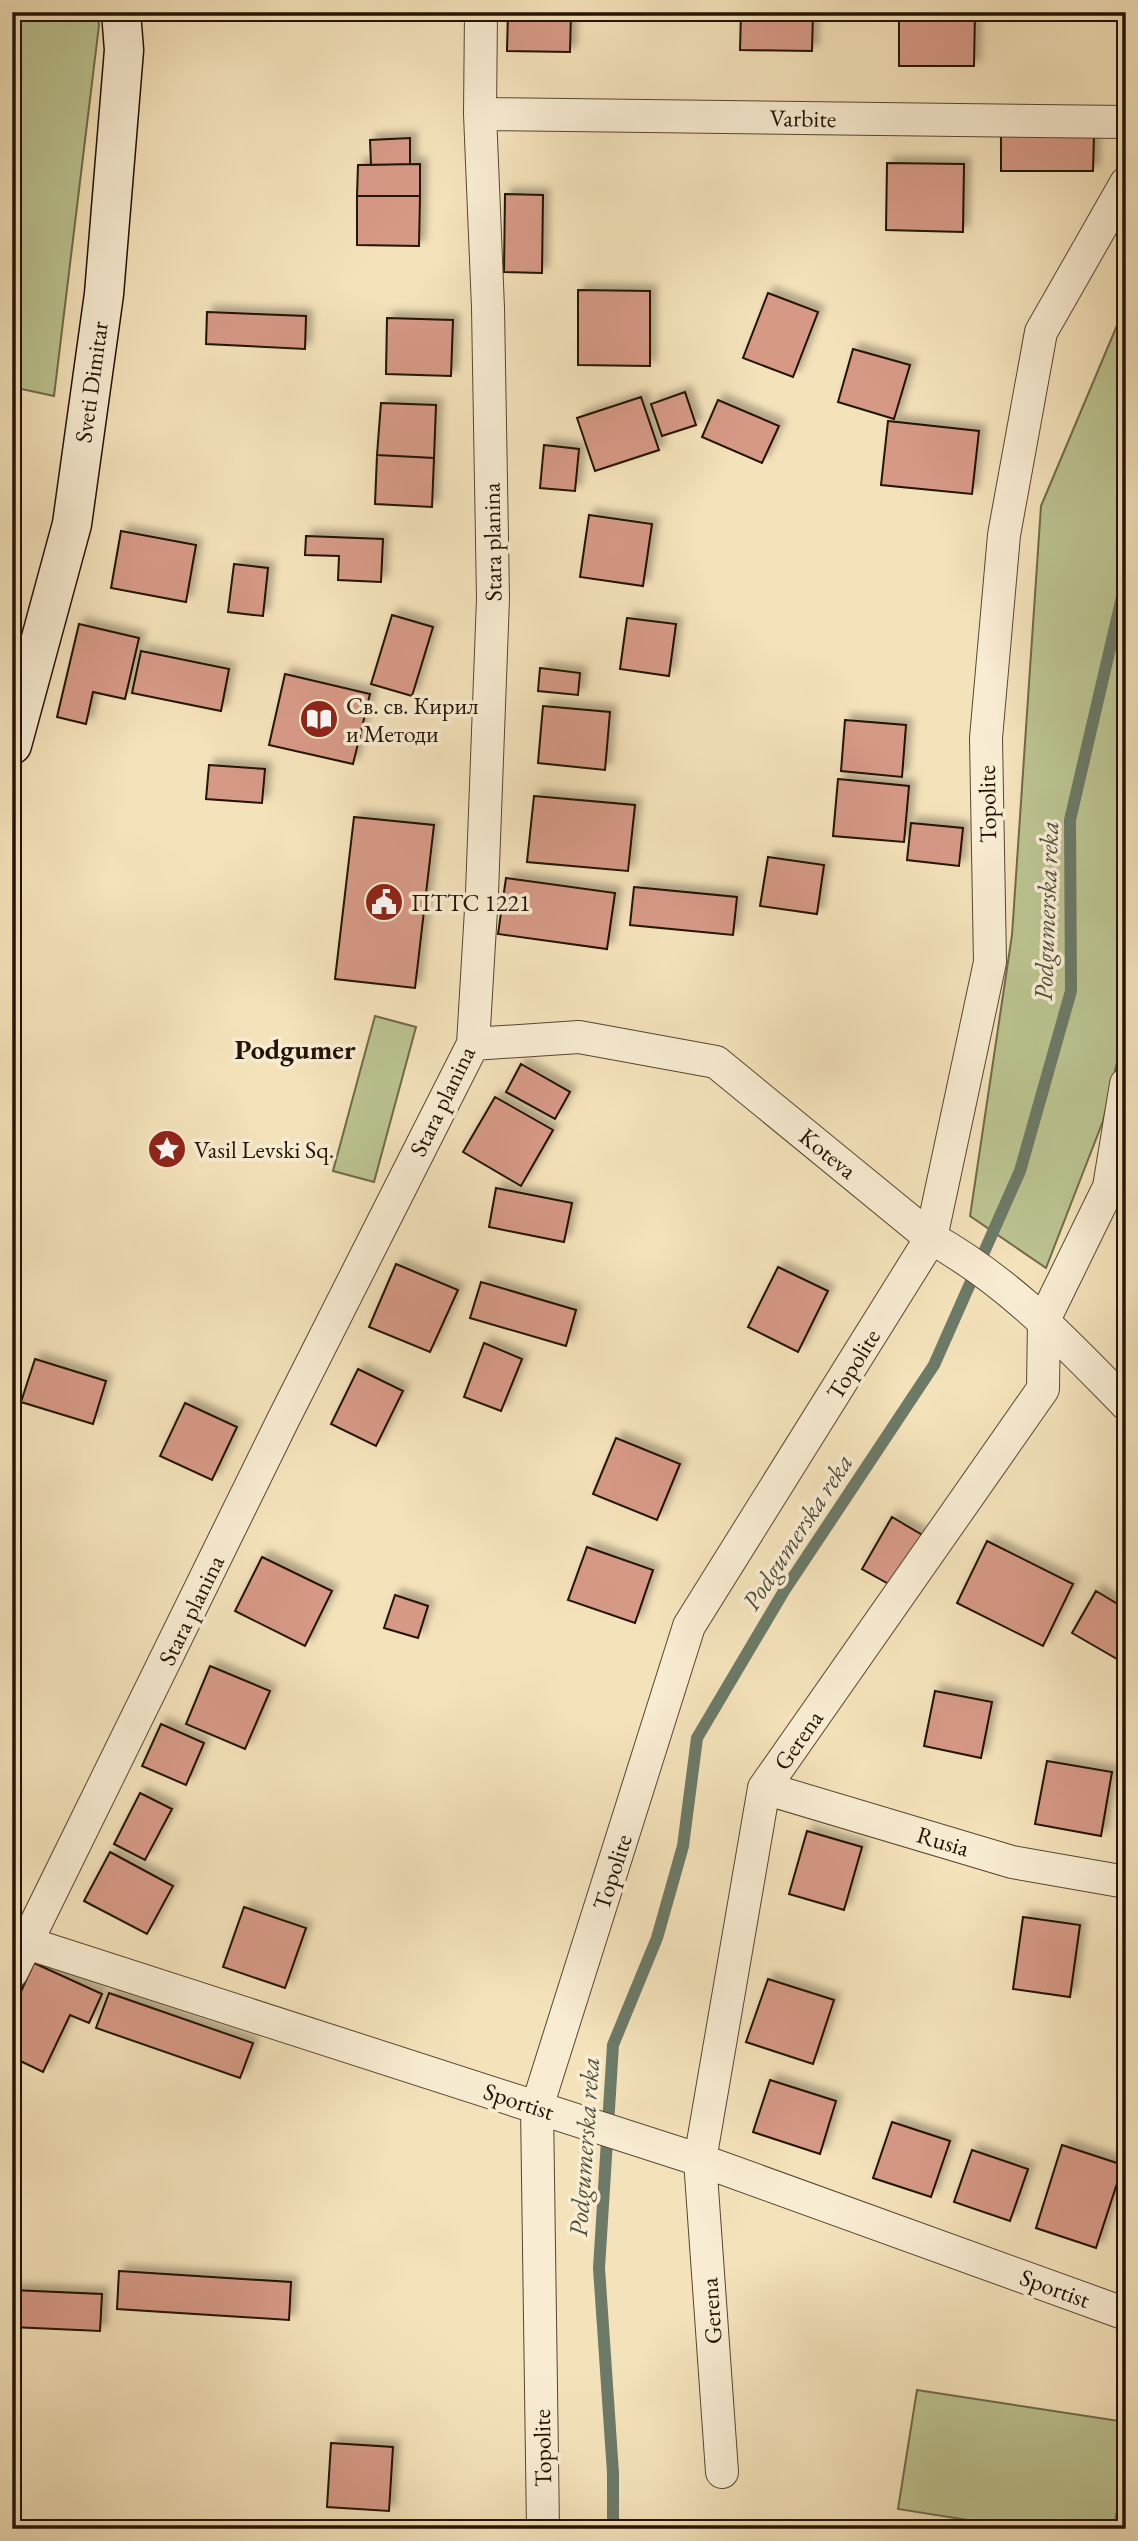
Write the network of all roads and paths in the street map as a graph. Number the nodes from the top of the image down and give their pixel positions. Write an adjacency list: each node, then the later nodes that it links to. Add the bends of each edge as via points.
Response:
1 (121, 12): 4 (street, Sveti Dimitar)
2 (142, 12): 4 (street)
3 (481, 12): 5 (street, Stara planina)
4 (124, 50): 8 (street, Sveti Dimitar, via 104,294 72,524)
5 (480, 114): 6 (street, Varbite); 9 (street, Stara planina, via 493,598)
6 (1126, 121)
7 (1126, 183): 11 (street, Topolite, via 1041,332 1004,535 986,738 990,962)
8 (12, 745)
9 (472, 1044): 11 (street, Koteva, via 579,1037 716,1062); 16 (street, Stara planina)
10 (1126, 1084): 12 (street, Gerena, via 1109,1187)
11 (931, 1238): 12 (street, Koteva, via 964,1257); 18 (street, Topolite, via 689,1626)
12 (1044, 1320): 13 (street, Koteva); 14 (street, Gerena, via 1043,1390)
13 (1126, 1404)
14 (764, 1788): 15 (street, Rusia, via 1012,1862); 19 (street, Gerena)
15 (1126, 1882)
16 (27, 1943): 17 (street, Stara planina); 18 (street, Sportist)
17 (12, 1972)
18 (537, 2107): 19 (street, Sportist); 22 (street, Topolite)
19 (700, 2160): 20 (street, Sportist); 21 (street, Gerena)
20 (1126, 2314)
21 (722, 2472)
22 (543, 2529)

